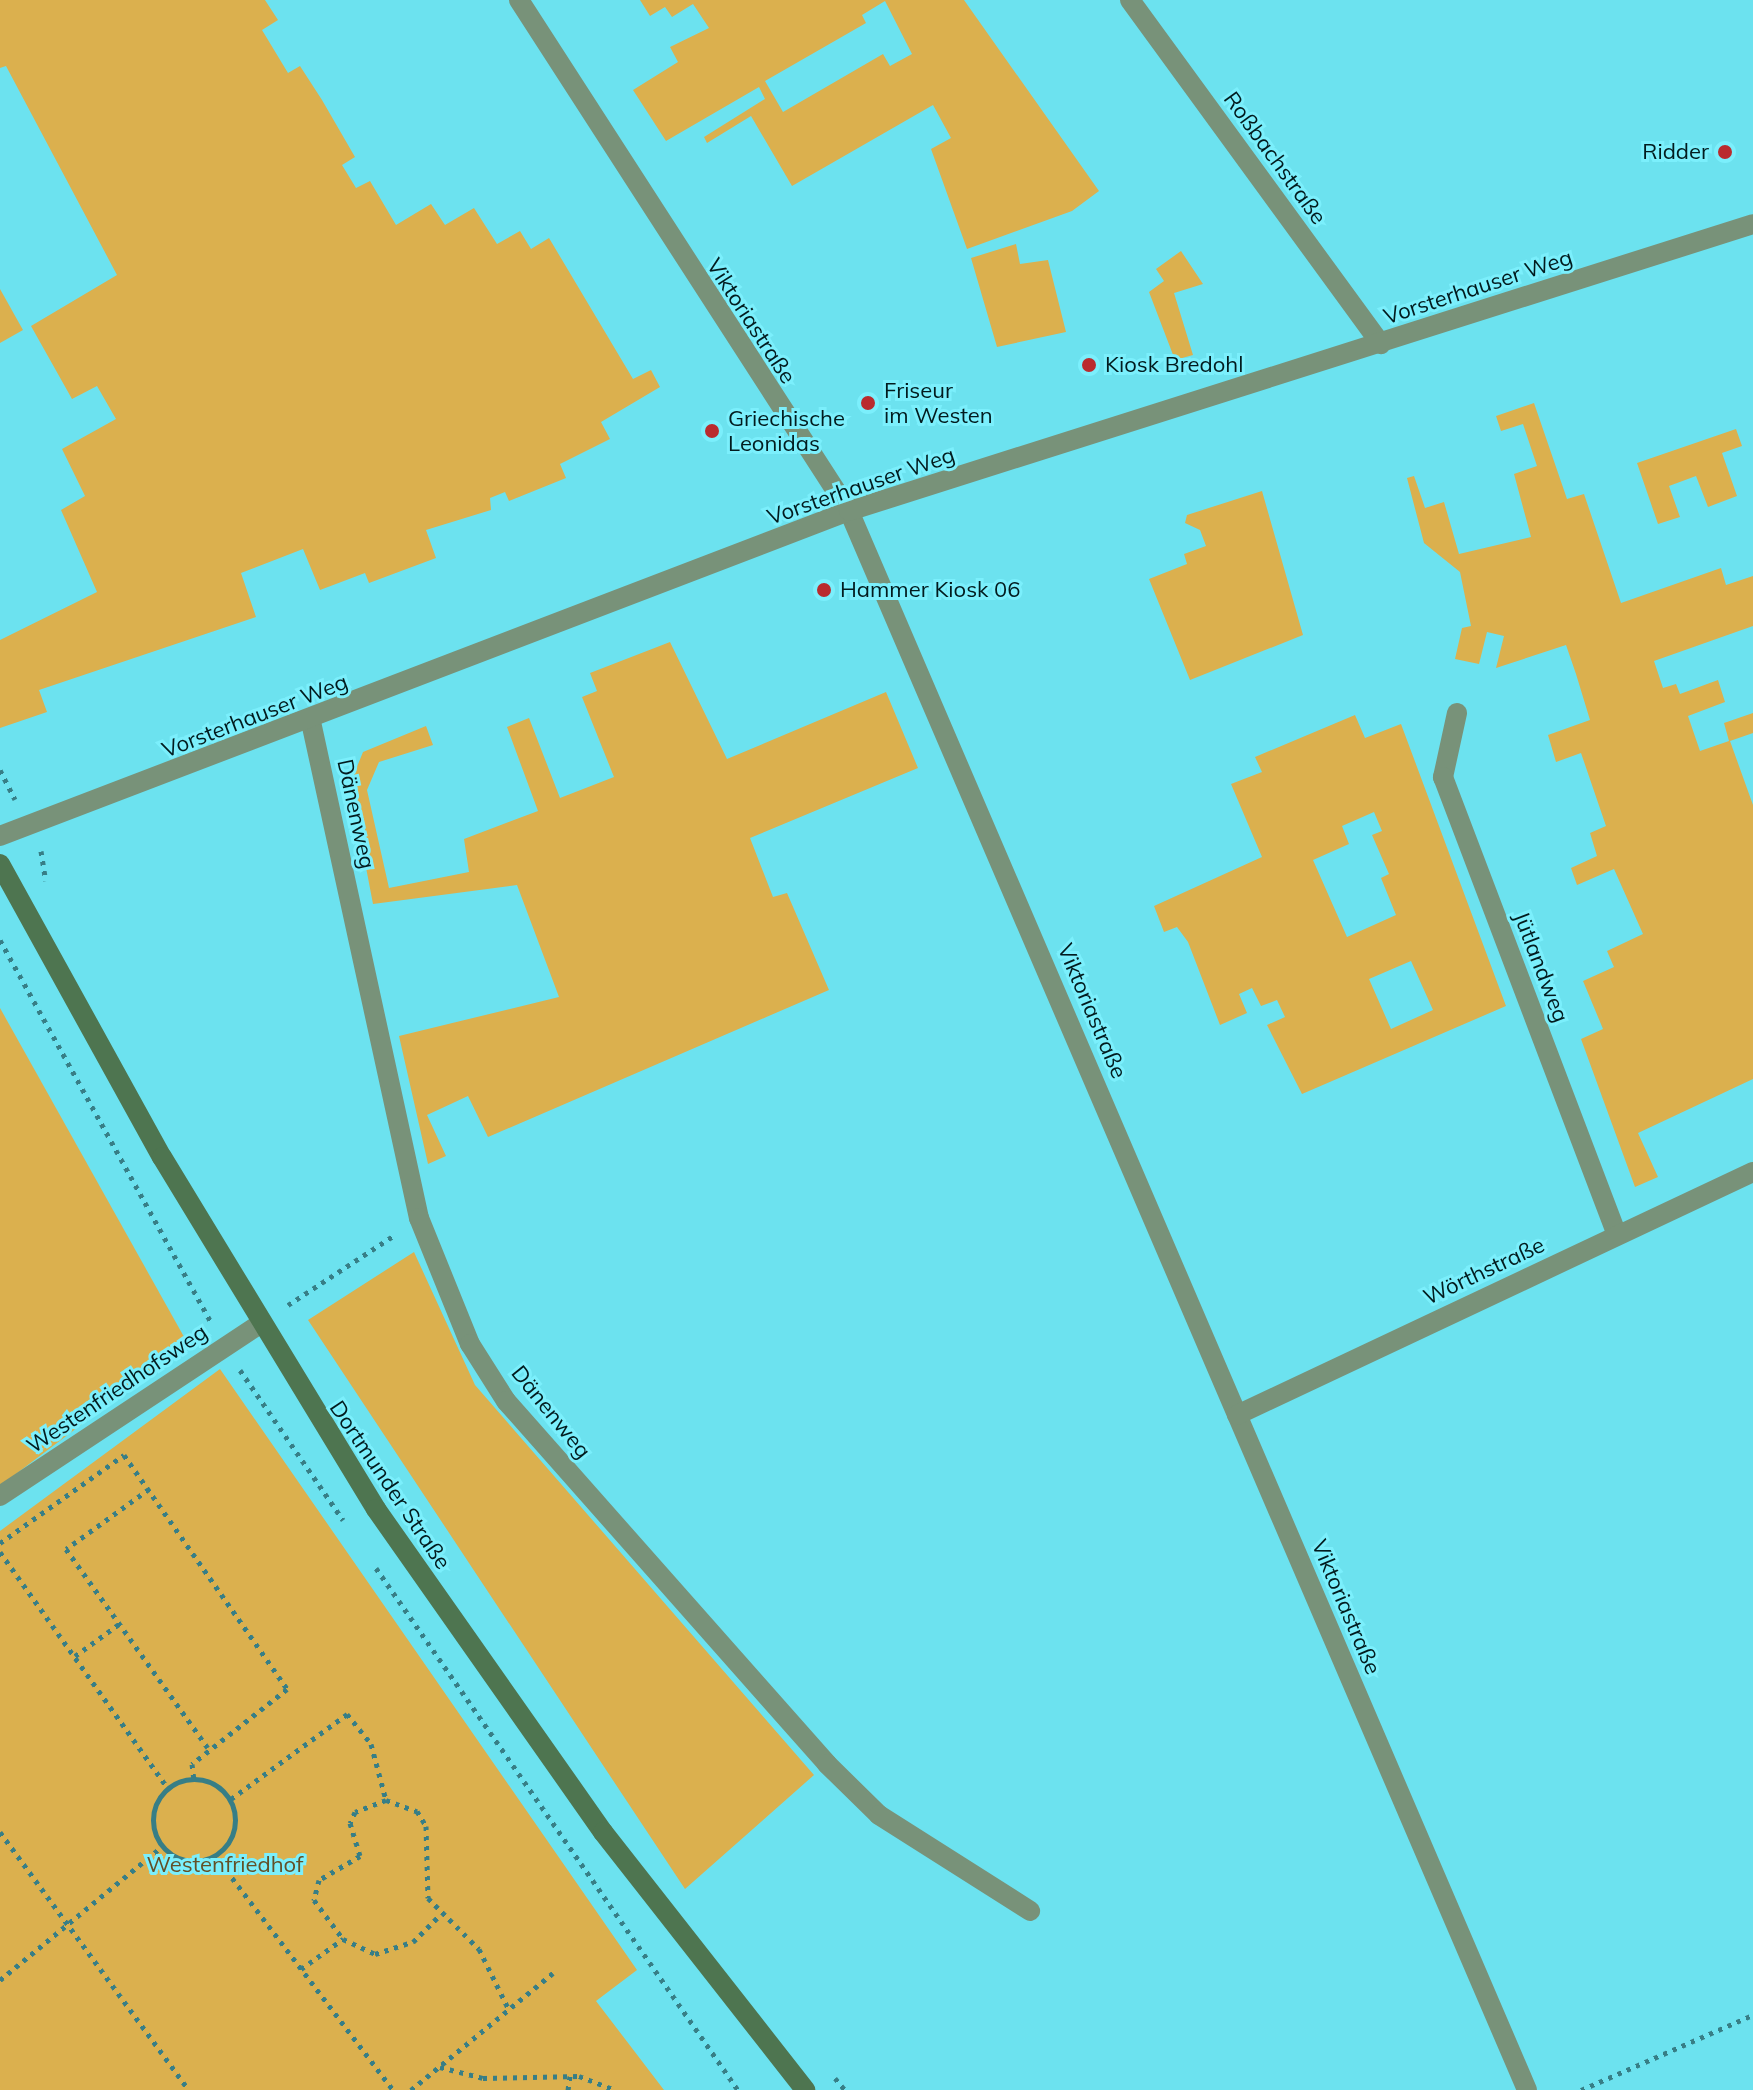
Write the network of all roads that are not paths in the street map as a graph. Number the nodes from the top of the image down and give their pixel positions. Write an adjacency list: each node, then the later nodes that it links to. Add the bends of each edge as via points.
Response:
1 (519, 0): 5 (street, Viktoriastraße)
2 (1130, 0): 4 (street, Roßbachstraße)
3 (1752, 228): 4 (street, Vorsterhauser Weg)
4 (1381, 344): 5 (street, Vorsterhauser Weg)
5 (849, 511): 7 (street, Vorsterhauser Weg); 13 (street, Viktoriastraße)
6 (1457, 713): 11 (street, Jütlandweg, via 1443,777)
7 (311, 722): 8 (street, Vorsterhauser Weg); 15 (street, Dänenweg, via 419,1218 470,1344 506,1401 797,1731 879,1815)
8 (0, 836)
9 (0, 864): 12 (main road, Dortmunder Straße)
10 (1753, 1172): 11 (street, Wörthstraße)
11 (1617, 1234): 13 (street, Wörthstraße)
12 (260, 1324): 14 (street, Westenfriedhofsweg); 16 (main road, Dortmunder Straße, via 514,1710)
13 (1237, 1415): 17 (street, Viktoriastraße)
14 (0, 1496)
15 (1030, 1911)
16 (805, 2090)
17 (1527, 2090)

